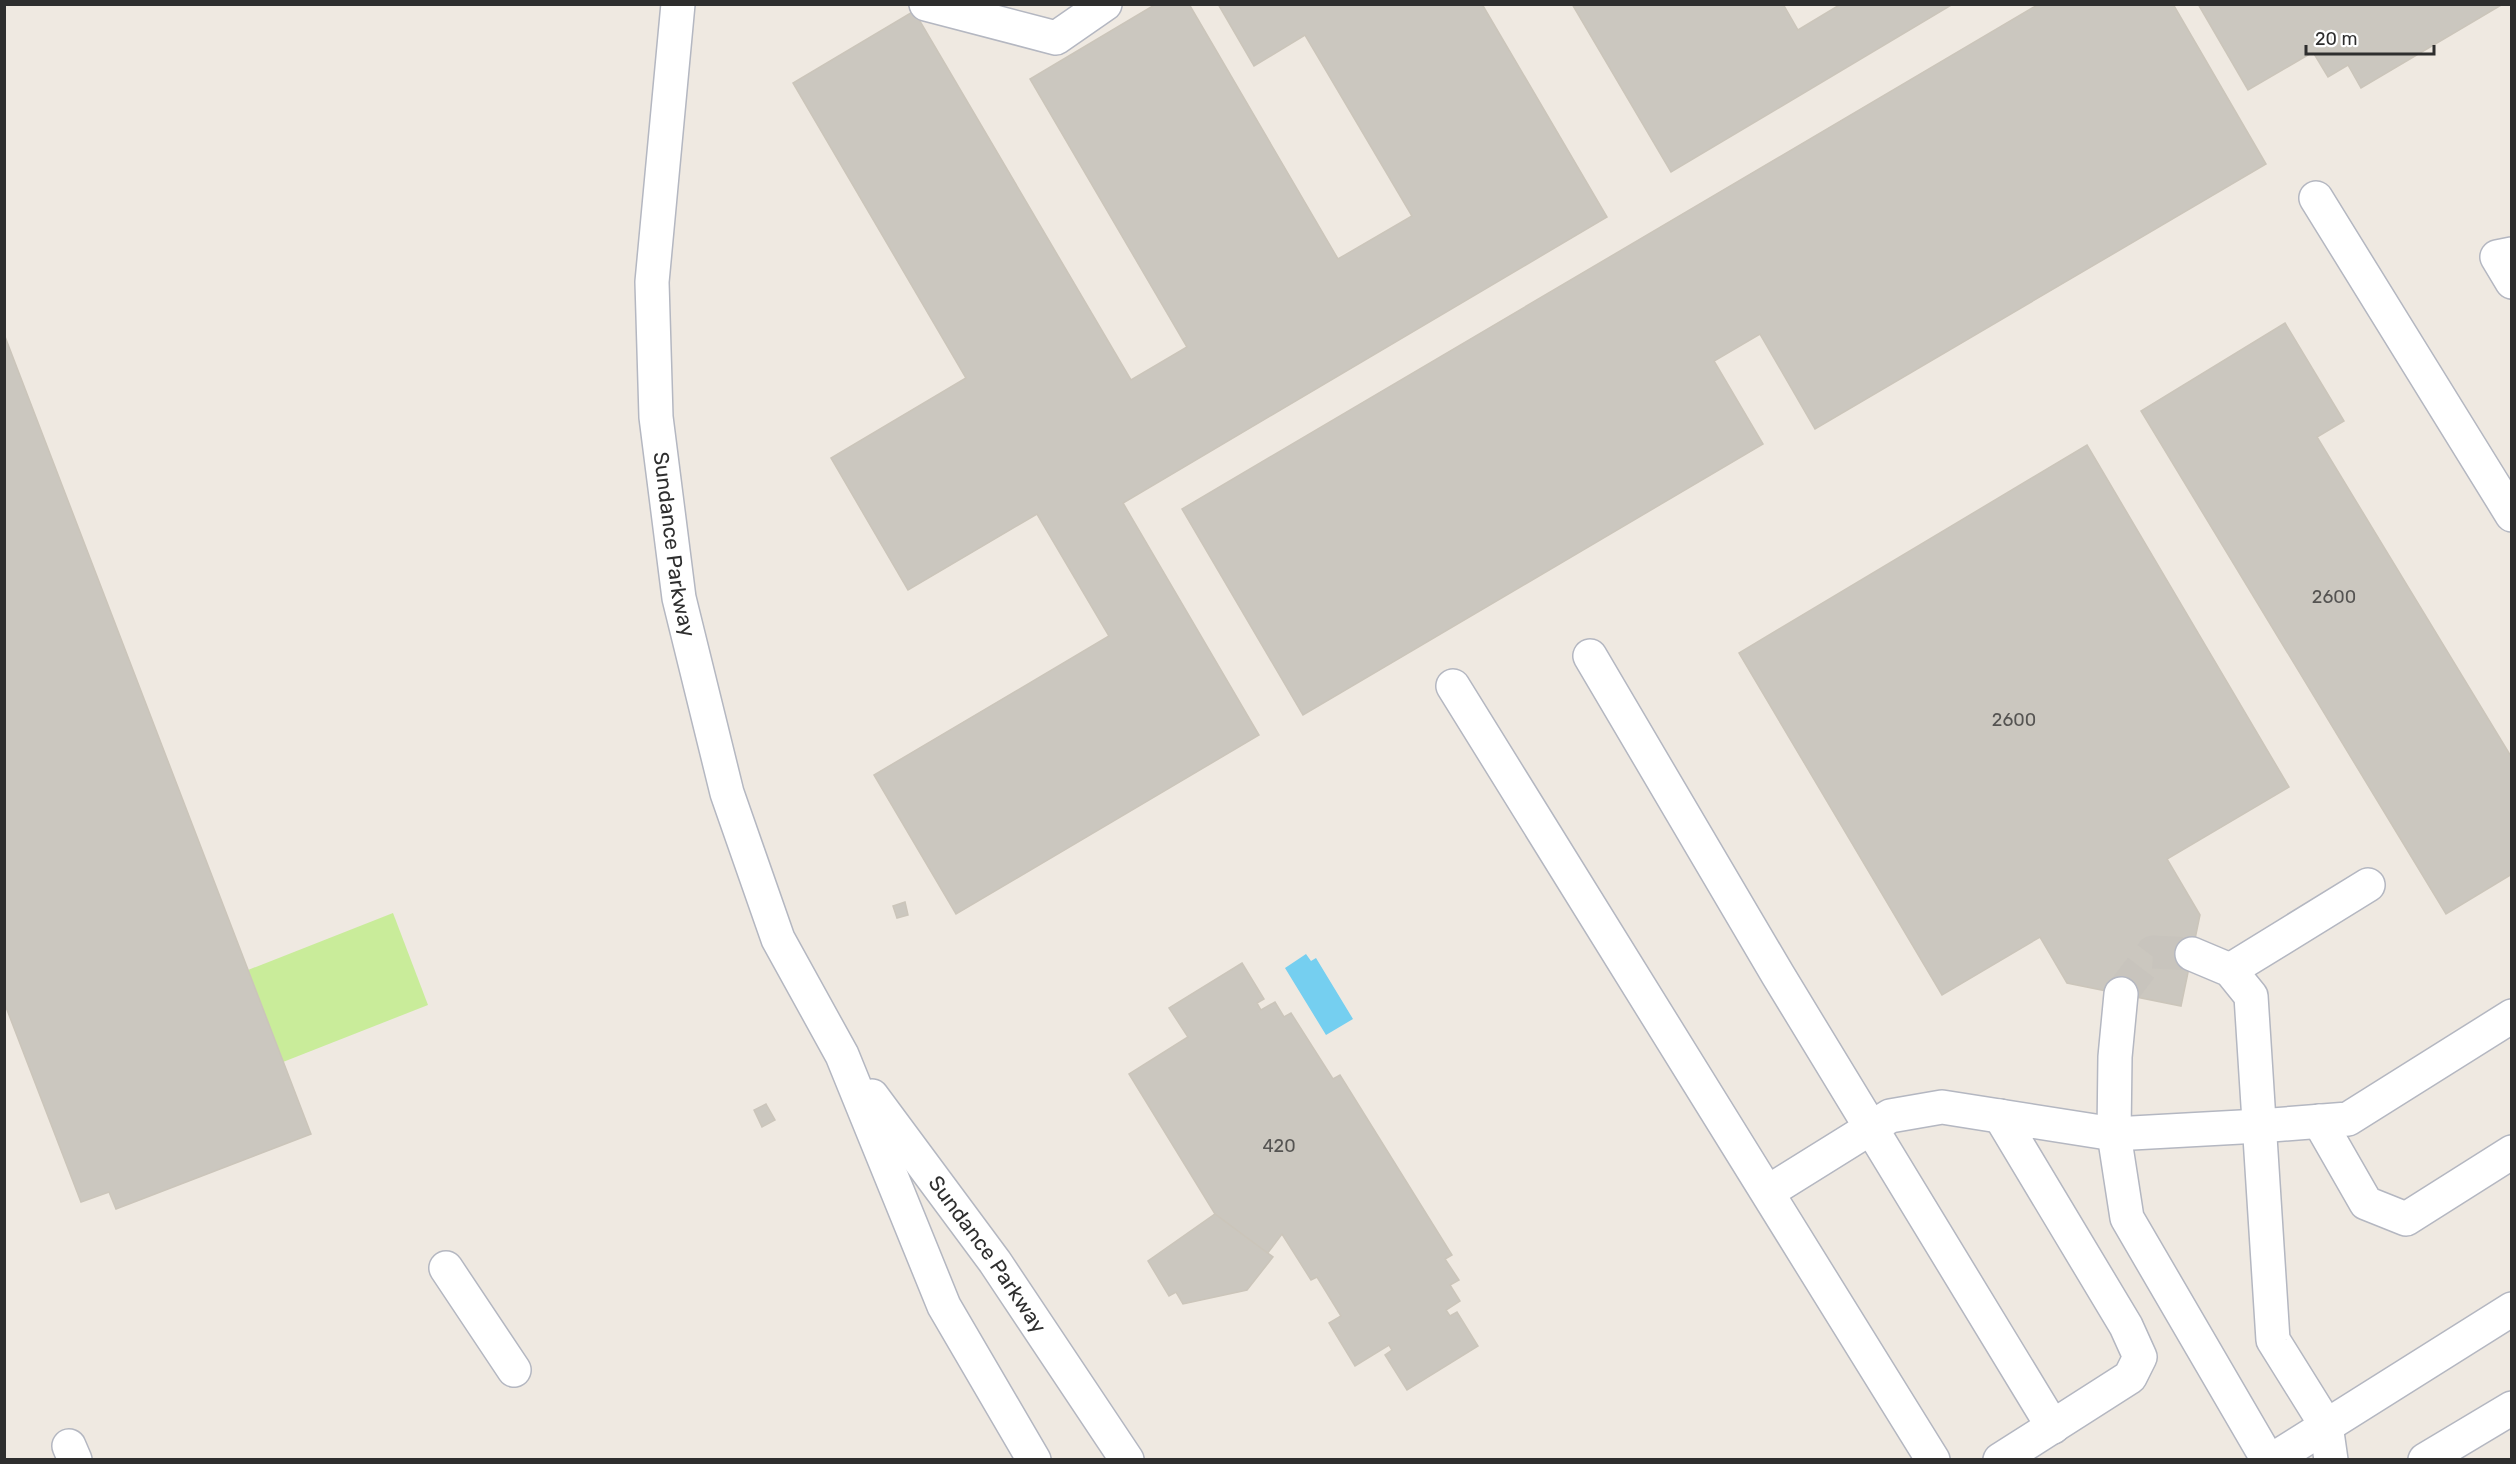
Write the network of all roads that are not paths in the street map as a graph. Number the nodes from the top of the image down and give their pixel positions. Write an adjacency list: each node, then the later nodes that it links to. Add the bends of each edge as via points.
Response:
1 (678, 4): 15 (street, Sundance Parkway, via 652,282 656,417 679,598 727,793 778,939)
2 (926, 4): 3 (street, via 1056,38)
3 (1105, 4)
4 (2316, 198): 7 (street)
5 (2511, 254): 6 (street, via 2497,257)
6 (2511, 282)
7 (2511, 515)
8 (1590, 656): 19 (street)
9 (1453, 686): 22 (street)
10 (2368, 885): 12 (street)
11 (2192, 954): 12 (street)
12 (2230, 970): 18 (street, via 2252,996)
13 (2121, 994): 20 (street)
14 (2511, 1016): 17 (street, via 2348,1119)
15 (842, 1056): 29 (street, Sundance Parkway, via 944,1306); 30 (street, Sundance Parkway, via 995,1262)
16 (2000, 1116): 19 (street, via 1942,1107 1890,1116); 20 (street); 28 (street, via 2126,1326 2140,1357 2130,1377)
17 (2319, 1121): 18 (street); 21 (street, via 2366,1203 2406,1219)
18 (2259, 1126): 20 (street); 27 (street, via 2273,1340)
19 (1870, 1128): 22 (street); 28 (street)
20 (2114, 1134): 33 (street, via 2127,1218)
21 (2511, 1152)
22 (1768, 1192): 31 (street)
23 (446, 1268): 25 (street)
24 (2511, 1309): 27 (street)
25 (513, 1370)
26 (2511, 1408): 35 (street)
27 (2326, 1425): 33 (street); 34 (street)
28 (2053, 1427): 32 (street)
29 (1034, 1460)
30 (1127, 1460)
31 (1933, 1460)
32 (2000, 1460)
33 (2270, 1460)
34 (2331, 1460)
35 (2426, 1460)

